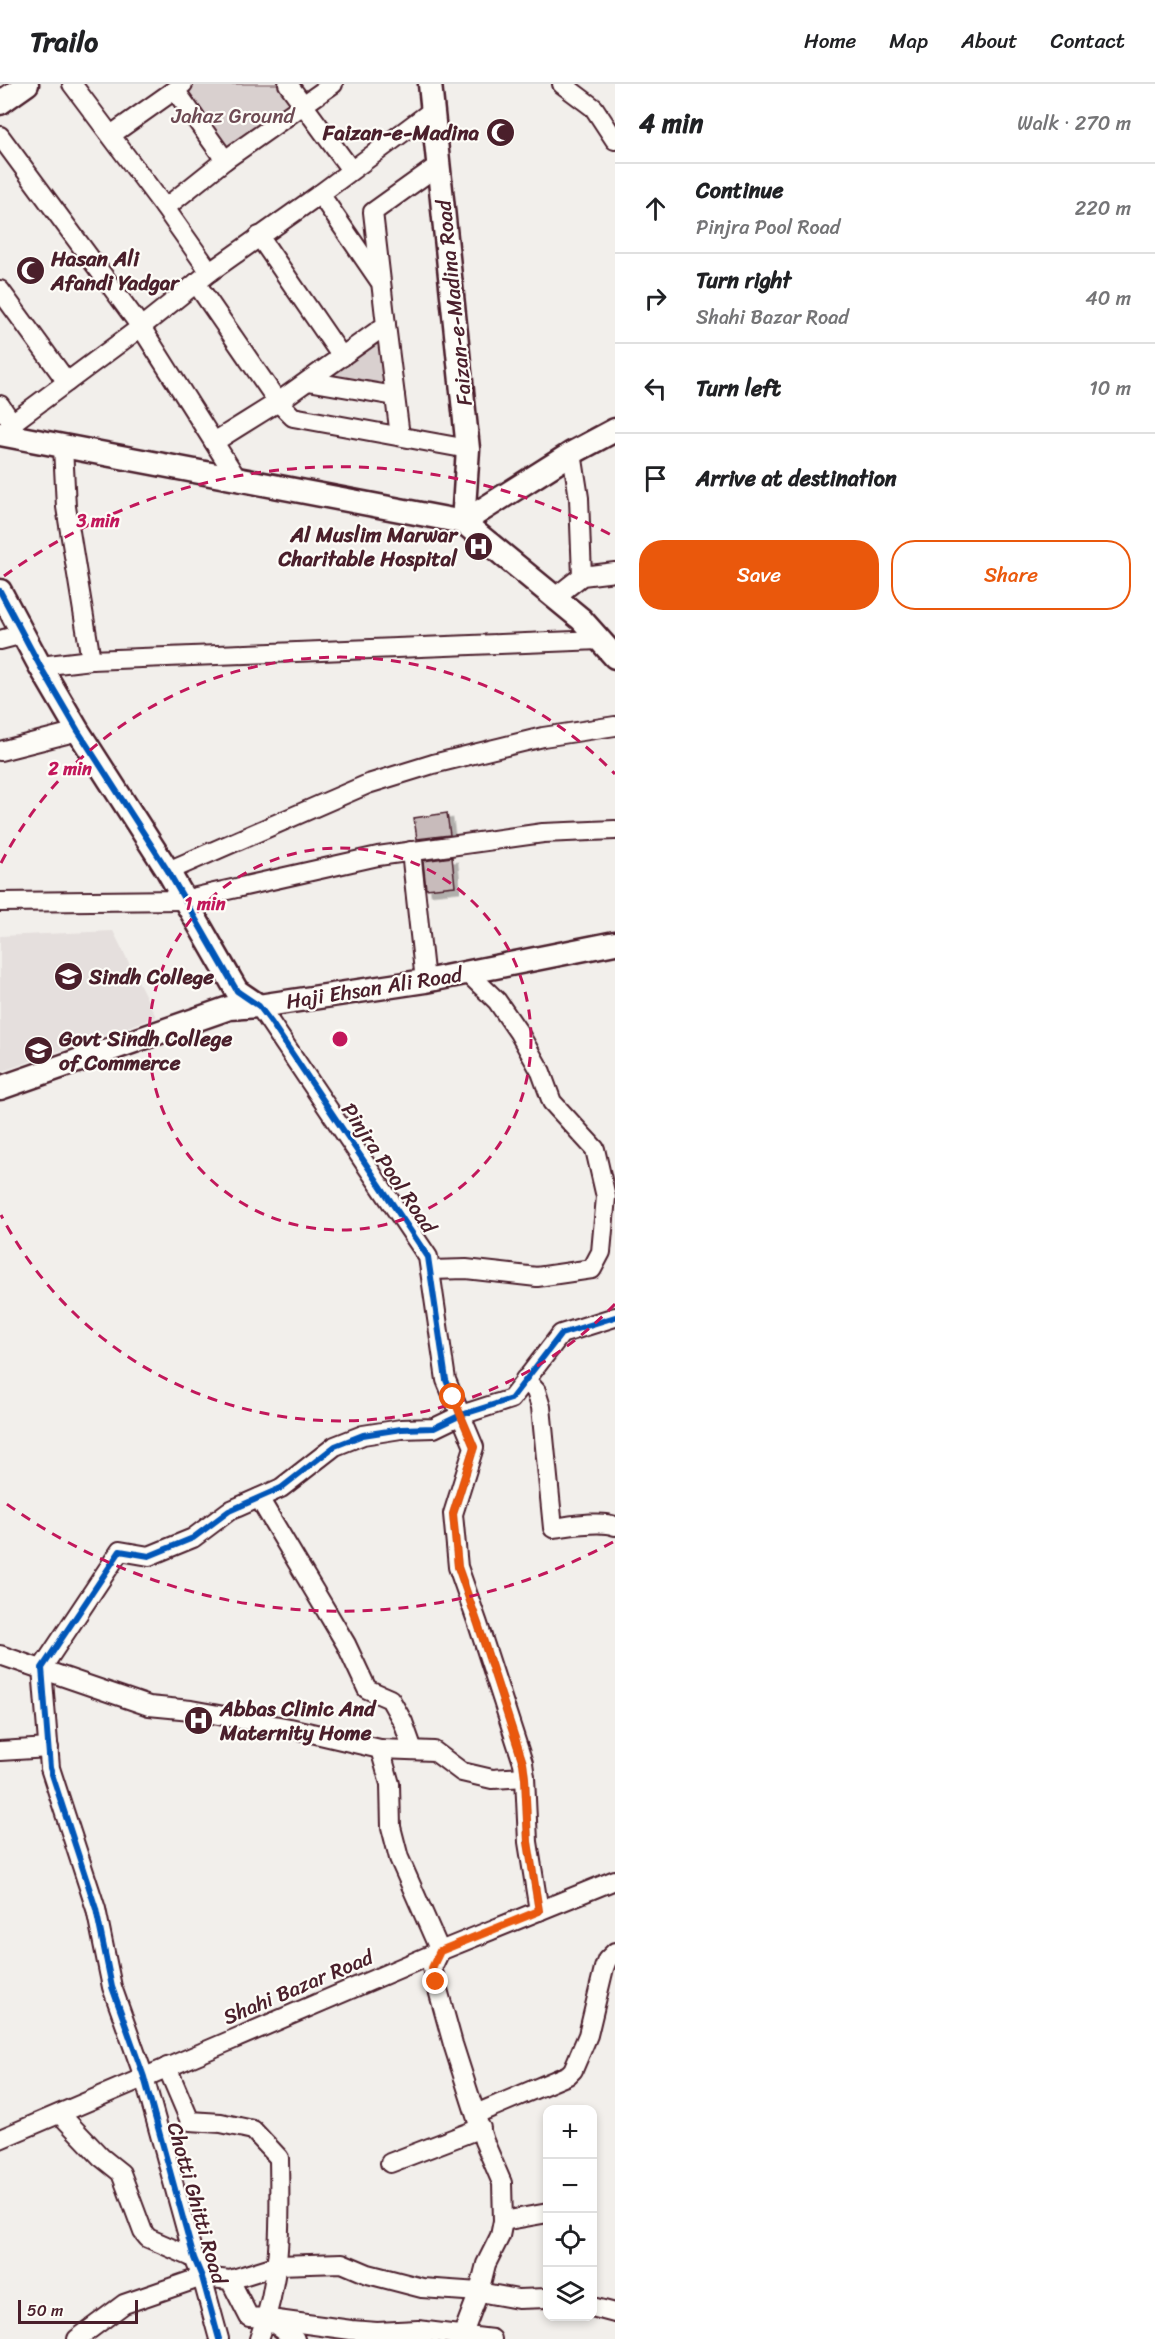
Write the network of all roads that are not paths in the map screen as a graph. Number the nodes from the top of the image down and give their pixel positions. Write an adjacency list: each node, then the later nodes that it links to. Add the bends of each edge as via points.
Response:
1 (27, 84): 8 (street)
2 (72, 84): 11 (street)
3 (288, 84): 9 (street)
4 (333, 84): 9 (street)
5 (430, 84): 10 (street, Faizan-e-Madina Road)
6 (562, 84): 13 (street, via 594,108)
7 (179, 87): 11 (street); 14 (street)
8 (0, 104)
9 (304, 104): 14 (street); 16 (street)
10 (433, 110): 15 (street, Faizan-e-Madina Road); 16 (street)
11 (111, 135): 18 (street)
12 (0, 136): 24 (street)
13 (615, 140)
14 (225, 160): 18 (street)
15 (440, 164): 21 (street, via 373,212); 36 (street, Faizan-e-Madina Road)
16 (351, 170): 17 (street)
17 (320, 194): 19 (street); 21 (street)
18 (165, 208): 20 (street)
19 (259, 236): 20 (street); 25 (street)
20 (203, 277): 24 (street); 29 (street)
21 (380, 282): 23 (street)
22 (0, 290): 27 (street)
23 (386, 325): 25 (street); 28 (street)
24 (141, 327): 27 (street); 34 (street)
25 (342, 357): 26 (street)
26 (308, 381): 28 (street); 29 (street)
27 (67, 382): 32 (street)
28 (395, 396): 33 (street)
29 (278, 402): 33 (street, via 293,417); 34 (street)
30 (0, 405): 32 (street)
31 (615, 430): 37 (street)
32 (6, 431): 35 (street)
33 (400, 436): 36 (street)
34 (214, 442): 38 (street)
35 (63, 447): 38 (street); 48 (street, via 66,507)
36 (468, 449): 39 (street, Faizan-e-Madina Road)
37 (572, 453): 39 (street); 41 (street, via 579,498)
38 (236, 477): 39 (street)
39 (463, 522): 43 (street)
40 (615, 572): 41 (street)
41 (582, 576): 43 (street)
42 (0, 591): 44 (street, Pinjra Pool Road)
43 (554, 598): 46 (street)
44 (23, 634): 45 (street); 49 (street, Pinjra Pool Road)
45 (0, 640)
46 (600, 640): 47 (street); 48 (street)
47 (615, 657)
48 (91, 660): 49 (street)
49 (40, 666): 51 (street, Pinjra Pool Road)
50 (615, 726): 55 (street, via 543,737 368,784)
51 (78, 731): 52 (street); 55 (street, Pinjra Pool Road)
52 (0, 751)
53 (615, 830): 54 (street, via 543,833)
54 (411, 851): 56 (street); 60 (street)
55 (168, 871): 56 (street, Pinjra Pool Road)
56 (183, 900): 57 (street); 61 (street, Pinjra Pool Road, via 237,991)
57 (0, 902)
58 (615, 943): 59 (street, Haji Ehsan Ali Road)
59 (468, 973): 60 (street, Haji Ehsan Ali Road); 63 (street, via 497,1001 519,1033 541,1072 552,1102 595,1149 606,1197 601,1252 592,1269 537,1277 466,1269)
60 (425, 981): 61 (street, Haji Ehsan Ali Road)
61 (260, 1006): 62 (street, Haji Ehsan Ali Road, via 229,1008); 63 (street, Pinjra Pool Road, via 428,1257)
62 (0, 1088)
63 (430, 1270): 66 (street, Pinjra Pool Road, via 446,1380)
64 (615, 1317): 65 (street, via 561,1334)
65 (525, 1379): 66 (street, via 511,1399); 68 (street, via 536,1391 541,1407 553,1528)
66 (461, 1415): 67 (street, via 434,1428 363,1435 335,1446 281,1488); 75 (street, Pinjra Pool Road, via 474,1447 453,1514 458,1567)
67 (259, 1498): 70 (street, via 229,1511 193,1538 149,1556 120,1551); 73 (street, via 346,1644 367,1689 390,1699 404,1722)
68 (615, 1526)
69 (0, 1655): 70 (street)
70 (42, 1668): 71 (street, Chotti Ghitti Road); 72 (street, via 149,1706 279,1726)
71 (49, 1748): 74 (street); 81 (street, Chotti Ghitti Road, via 50,1768 96,1909 112,1987)
72 (380, 1749): 73 (street); 78 (street, via 390,1784 391,1827 399,1858)
73 (413, 1750): 75 (street, via 434,1751 462,1772 492,1779)
74 (0, 1751)
75 (525, 1778): 77 (street, Pinjra Pool Road, via 528,1842)
76 (615, 1880): 77 (street, Shahi Bazar Road)
77 (539, 1911): 78 (street, Shahi Bazar Road)
78 (440, 1951): 80 (street, Shahi Bazar Road); 83 (street, via 432,1968)
79 (615, 1952): 83 (street, via 607,1960 588,2035 568,2075)
80 (167, 2067): 81 (street, Shahi Bazar Road); 89 (street, via 190,2121 253,2130 279,2158)
81 (144, 2077): 82 (street, Shahi Bazar Road); 88 (street, Chotti Ghitti Road)
82 (60, 2114): 84 (street, Shahi Bazar Road); 88 (street, via 121,2173 148,2238)
83 (478, 2121): 85 (street); 87 (street, via 502,2183)
84 (0, 2139)
85 (390, 2163)
86 (543, 2214): 87 (street)
87 (503, 2221): 92 (street)
88 (194, 2258): 90 (street, Chotti Ghitti Road)
89 (278, 2265): 91 (street); 92 (street, via 342,2263 422,2288); 96 (street)
90 (202, 2277): 91 (street); 98 (street, via 124,2304); 99 (street, Chotti Ghitti Road)
91 (230, 2280): 96 (street, via 249,2317)
92 (478, 2292): 93 (street, via 518,2299); 97 (street)
93 (543, 2298)
94 (597, 2308): 95 (street)
95 (615, 2313)
96 (267, 2318): 97 (street, via 351,2330 418,2330); 100 (street); 101 (street)
97 (460, 2338): 102 (street)
98 (77, 2339)
99 (219, 2339)
100 (259, 2339)
101 (295, 2339)
102 (492, 2339)

